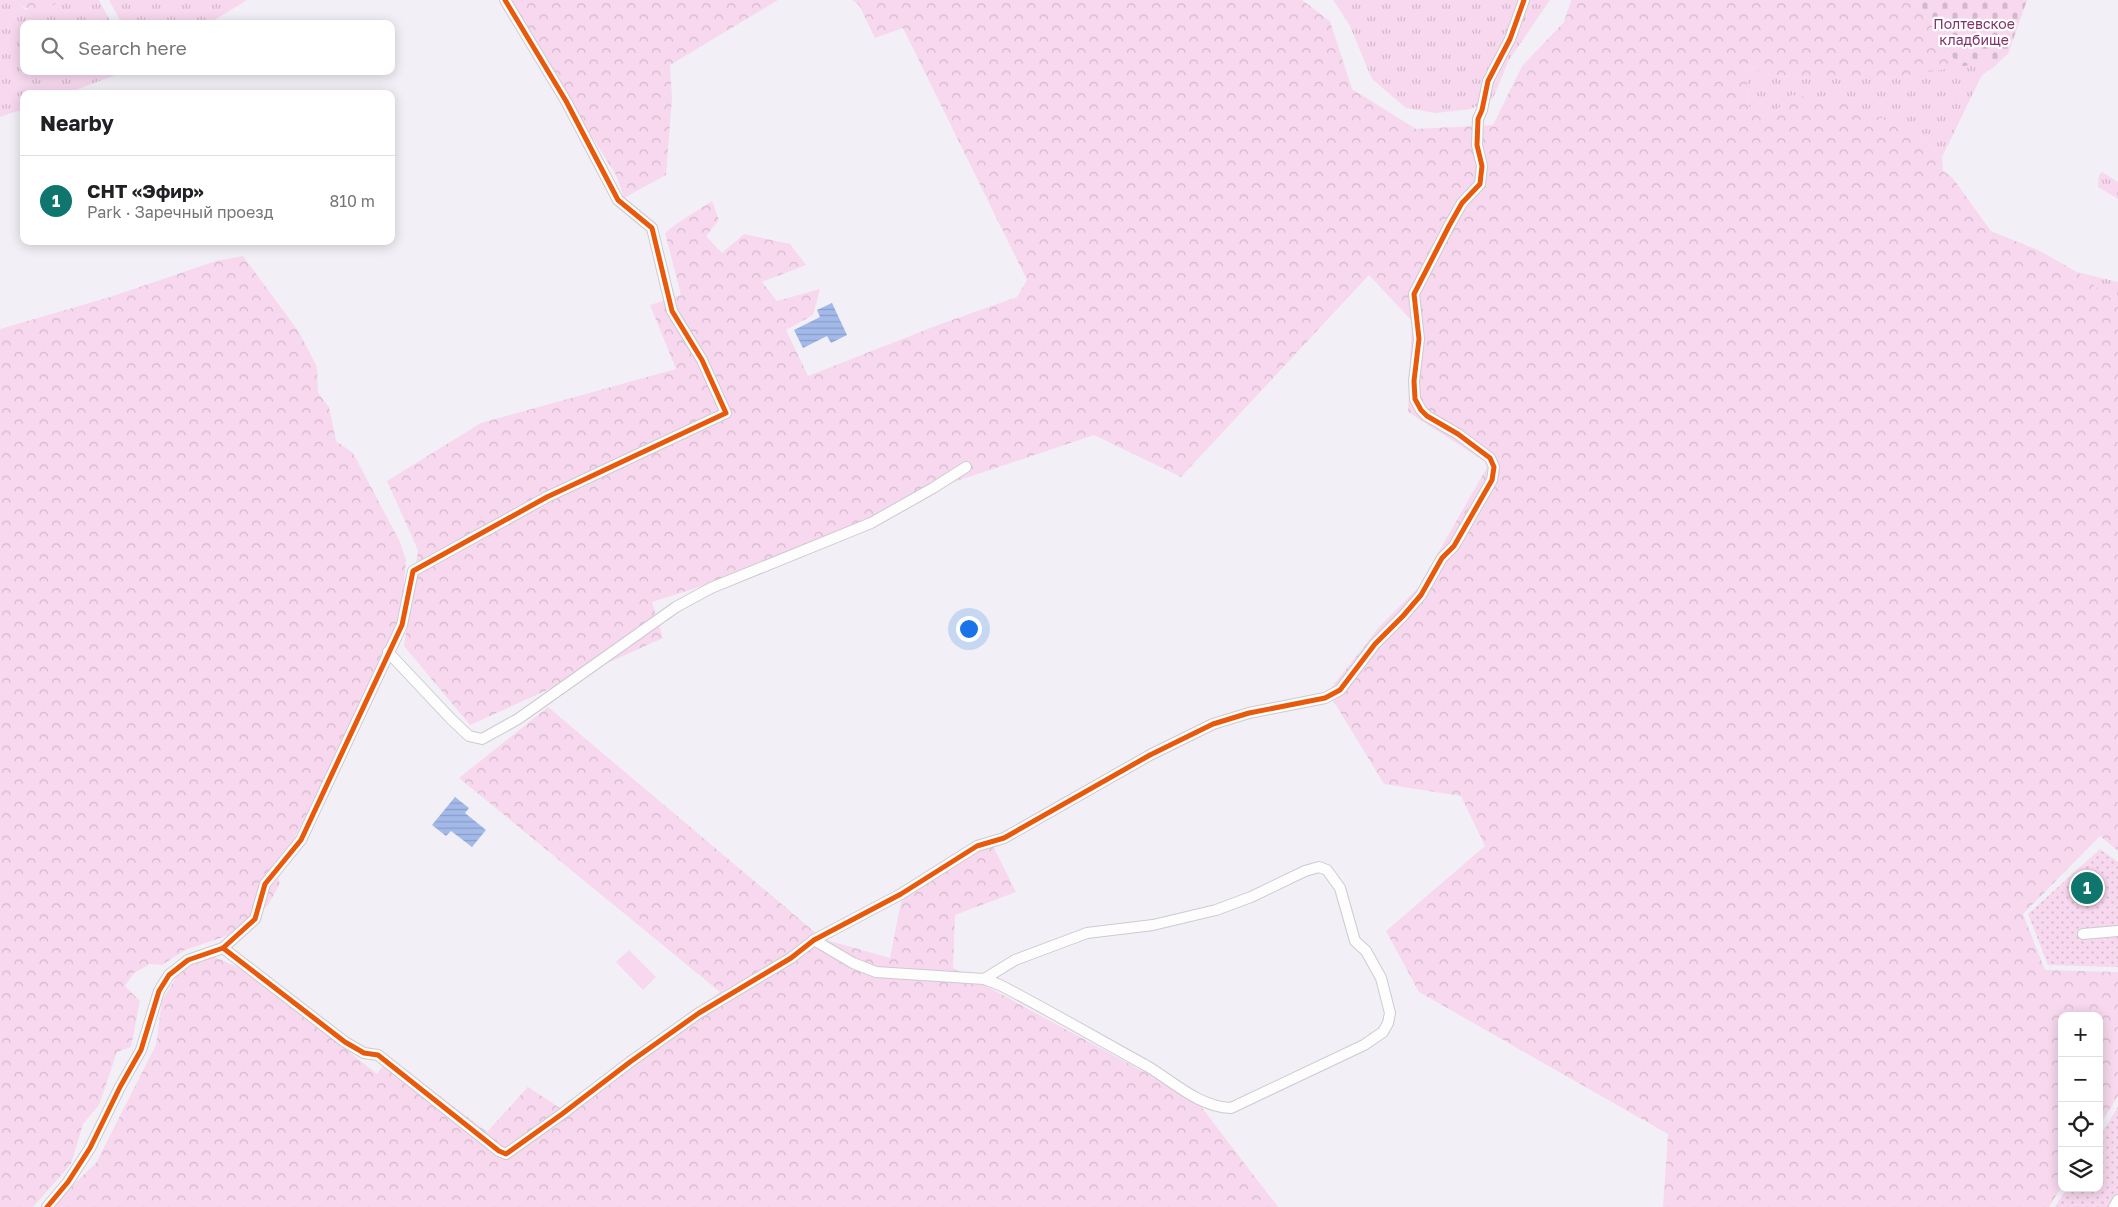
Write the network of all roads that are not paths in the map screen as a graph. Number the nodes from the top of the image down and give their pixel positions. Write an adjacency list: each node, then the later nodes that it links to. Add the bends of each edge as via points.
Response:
1 (505, 0): 4 (street, via 566,101 618,200 652,228 672,311 702,360 726,413 547,497 413,571 402,625)
2 (1524, 0): 7 (street, via 1510,39 1488,81 1478,119 1477,145 1482,166 1480,184 1462,203 1414,294 1419,339 1414,381 1421,410 1484,452 1494,466 1492,480 1421,595 1374,644 1340,690 1325,698 1213,724 1150,755 1004,838 977,846 901,894)
3 (966, 467): 4 (street, via 871,523 711,588 676,607 518,719 482,739 470,736 451,719)
4 (388, 652): 8 (street, via 301,840 265,884 255,919)
5 (2118, 931): 6 (street)
6 (2083, 934)
7 (814, 940): 8 (street, via 791,958 699,1013 506,1154 378,1055 364,1053 345,1042); 9 (street, via 853,963 876,972)
8 (223, 948): 11 (street, via 188,960 169,975 159,991 141,1050 90,1148)
9 (984, 979): 9 (street, via 1027,999 1149,1067 1204,1102 1222,1108 1231,1108 1364,1045 1383,1032 1390,1013 1374,963 1355,941 1340,888 1327,870 1319,868 1305,871 1216,910 1153,925 1087,933 1015,960)
10 (2118, 1200): 12 (street)
11 (48, 1207)
12 (2114, 1207)

